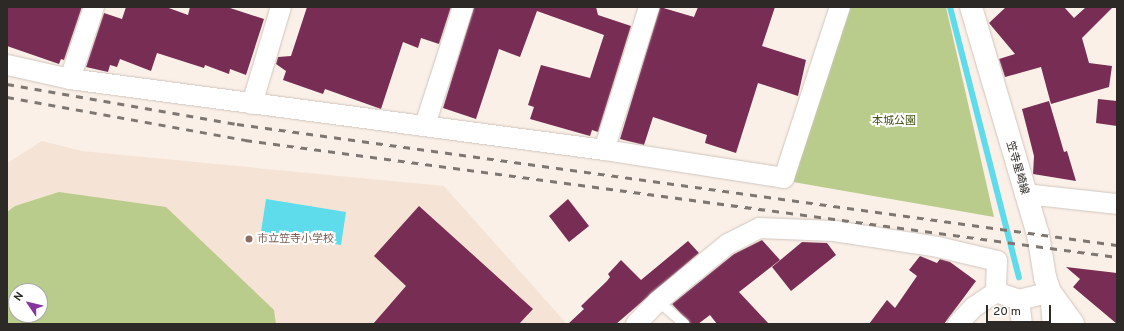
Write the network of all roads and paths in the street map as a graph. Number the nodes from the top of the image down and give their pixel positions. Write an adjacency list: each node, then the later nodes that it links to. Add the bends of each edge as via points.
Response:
1 (94, 7): 8 (street)
2 (281, 7): 9 (street)
3 (463, 7): 10 (street)
4 (649, 7): 11 (street)
5 (840, 7): 11 (street, via 784,178)
6 (976, 10): 12 (main road, 笠寺星崎線)
7 (7, 65): 8 (street)
8 (70, 79): 9 (street)
9 (252, 104): 10 (street)
10 (425, 125): 11 (street)
11 (604, 150)
12 (1024, 194): 13 (street); 15 (main road, 笠寺星崎線, via 1038,234)
13 (1117, 204)
14 (996, 292): 16 (street); 17 (street, via 997,261 938,247 834,231 759,228 728,244); 20 (street, via 974,307)
15 (1050, 292): 16 (street); 22 (street); 23 (main road, 笠寺星崎線)
16 (1019, 300): 21 (street)
17 (658, 301): 18 (street); 19 (lane)
18 (636, 324)
19 (684, 324)
20 (958, 324)
21 (1022, 324)
22 (1053, 324)
23 (1072, 324)

